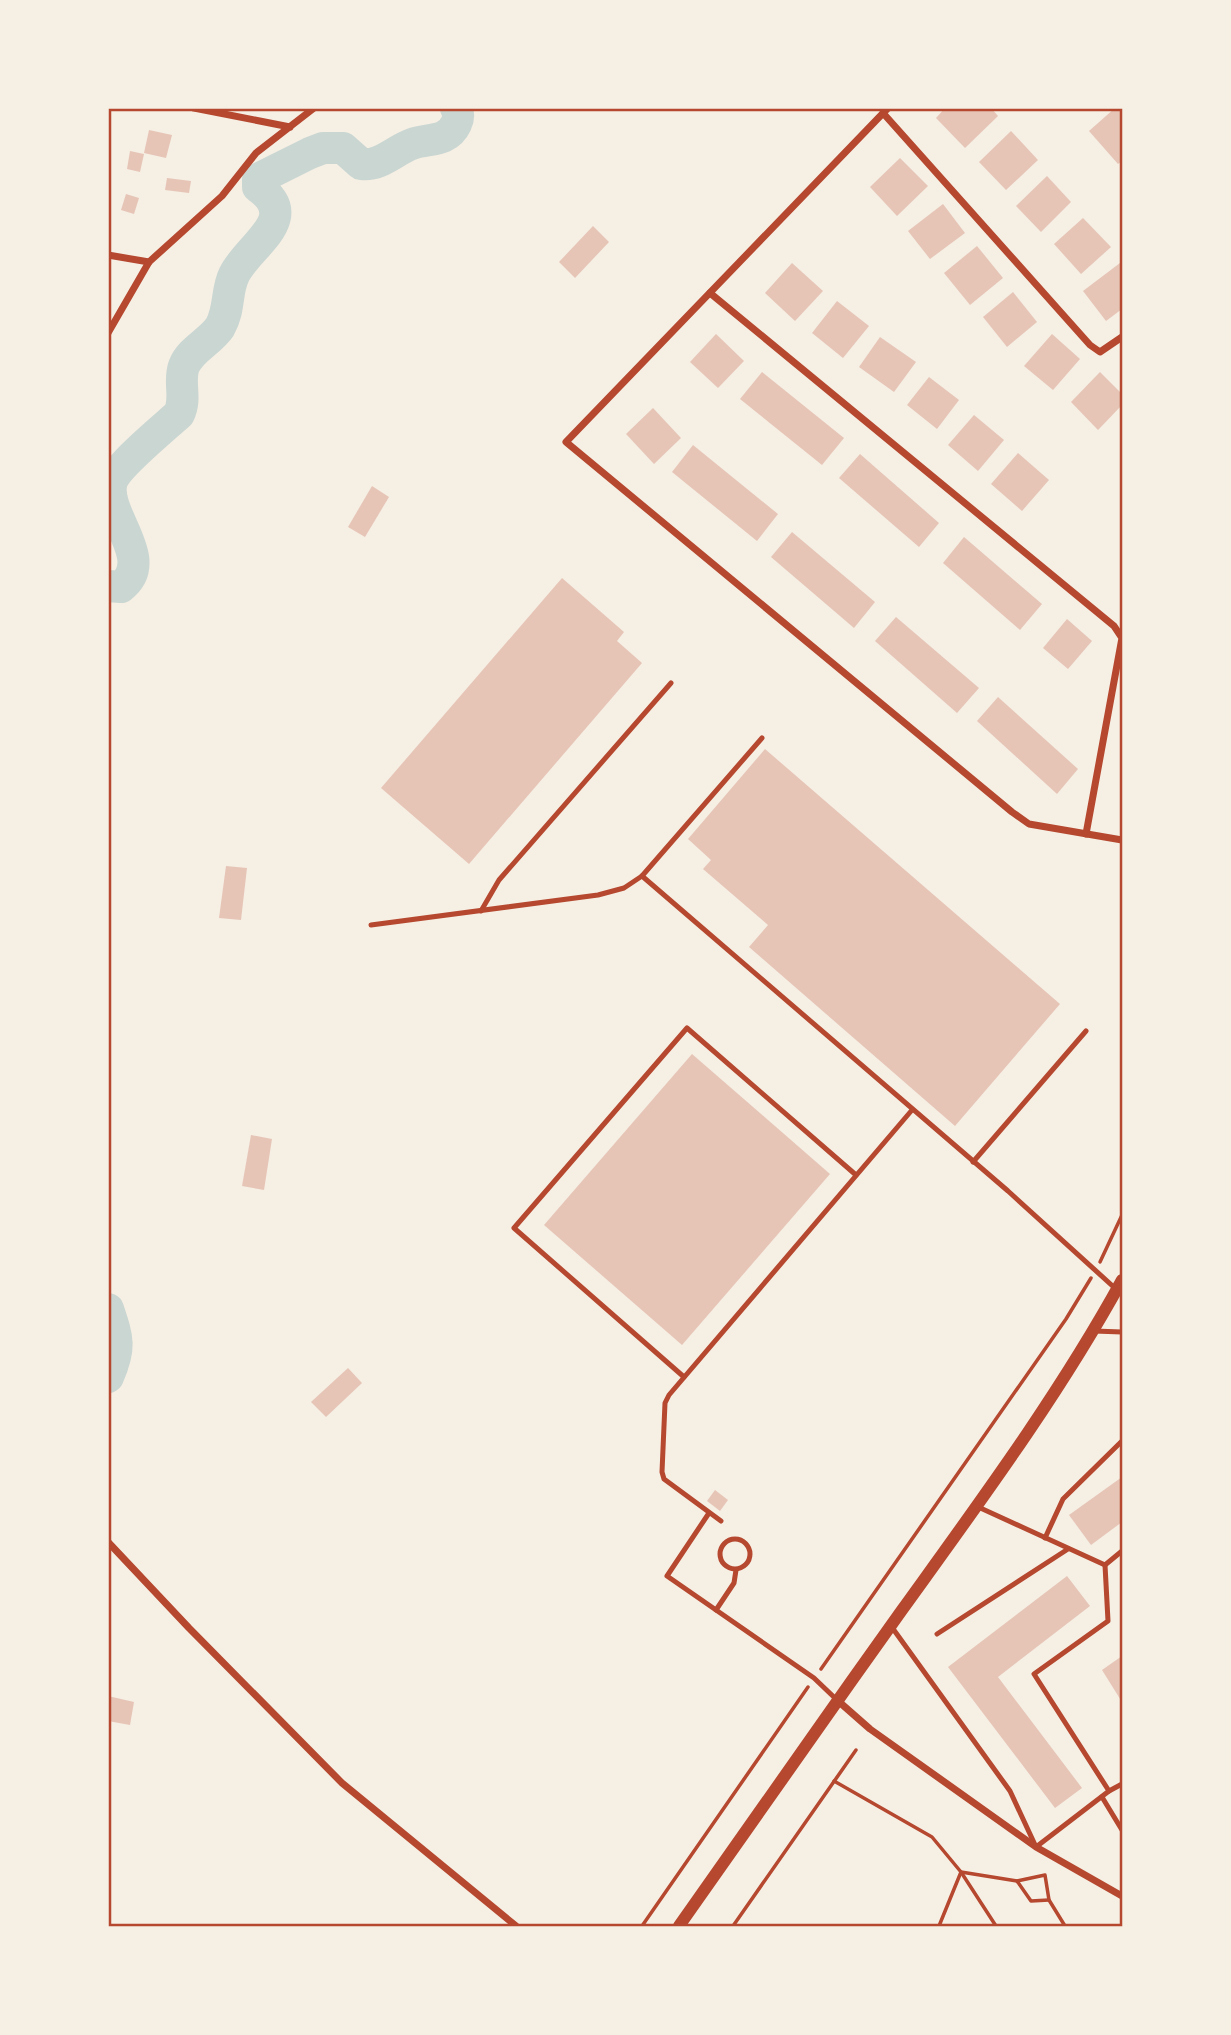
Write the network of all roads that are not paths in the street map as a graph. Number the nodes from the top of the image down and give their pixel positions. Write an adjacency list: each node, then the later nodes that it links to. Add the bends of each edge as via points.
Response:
1 (194, 108): 4 (street)
2 (314, 108): 4 (street)
3 (886, 111): 7 (street); 9 (street, via 1090,345 1100,352)
4 (290, 127): 6 (street, via 256,153 222,197)
5 (108, 255): 6 (street)
6 (149, 262): 8 (street)
7 (710, 293): 12 (street, via 1114,626 1122,638); 12 (street, via 566,442 1012,813 1029,824)
8 (108, 333)
9 (1122, 337)
10 (671, 683): 15 (lane, via 499,880)
11 (762, 738): 14 (lane)
12 (1086, 834): 13 (street)
13 (1122, 840)
14 (642, 876): 15 (lane, via 624,888 598,895); 18 (lane)
15 (481, 911): 16 (lane)
16 (371, 925)
17 (1086, 1031): 19 (lane)
18 (912, 1110): 19 (lane); 20 (lane)
19 (974, 1162): 21 (lane, via 1095,1270)
20 (856, 1175): 24 (lane); 24 (lane, via 687,1028 514,1228)
21 (1120, 1285): 22 (street)
22 (1094, 1331): 23 (lane); 26 (street)
23 (1122, 1332)
24 (684, 1377): 27 (lane, via 665,1403 662,1472 667,1483)
25 (1122, 1441): 29 (lane, via 1063,1499)
26 (976, 1506): 29 (lane); 36 (street)
27 (709, 1513): 28 (lane); 35 (lane, via 667,1576)
28 (721, 1521)
29 (1045, 1538): 31 (lane)
30 (108, 1542): 45 (street, via 342,1783)
31 (1068, 1549): 33 (lane); 37 (lane)
32 (1122, 1551): 33 (lane)
33 (1105, 1565): 40 (lane, via 1108,1621 1034,1674)
34 (736, 1570): 34 (lane, via 745,1567 751,1554 748,1545 735,1539 723,1545 720,1555 727,1567); 35 (lane, via 734,1583)
35 (716, 1610): 38 (lane, via 814,1678)
36 (891, 1626): 38 (street); 43 (lane, via 1010,1791)
37 (937, 1634)
38 (837, 1700): 43 (street, via 870,1729); 46 (street)
39 (1122, 1783): 40 (lane)
40 (1109, 1791): 41 (lane)
41 (1102, 1797): 42 (lane); 43 (lane)
42 (1122, 1830)
43 (1035, 1847): 44 (street)
44 (1122, 1896)
45 (516, 1927)
46 (679, 1927)

